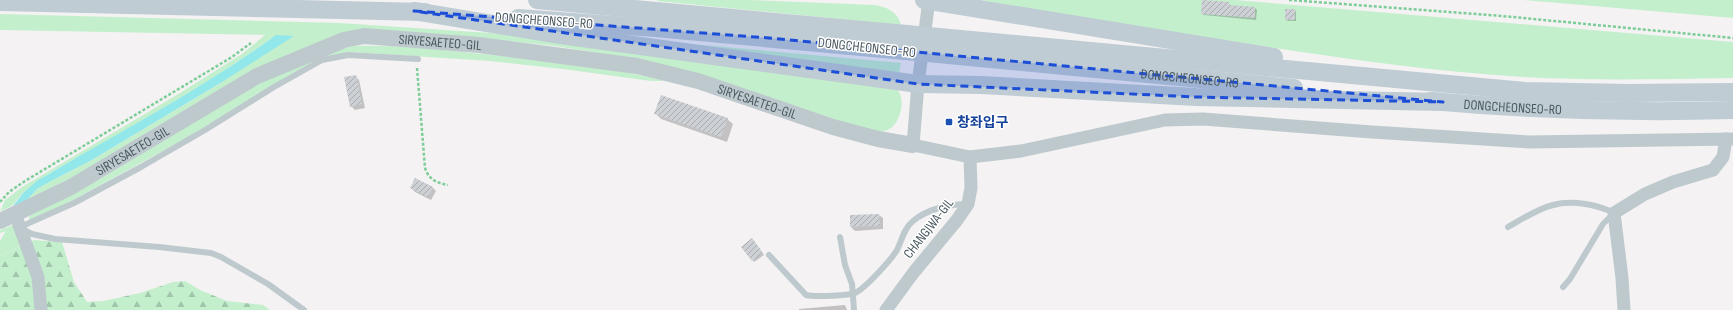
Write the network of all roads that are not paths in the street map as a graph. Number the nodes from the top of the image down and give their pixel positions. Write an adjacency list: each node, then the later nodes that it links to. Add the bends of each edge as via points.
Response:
1 (538, 0): 6 (main road, DONGCHEONSEO-RO)
2 (924, 0): 3 (main road)
3 (929, 0): 9 (street); 10 (main road)
4 (0, 2): 5 (main road, DONGCHEONSEO-RO)
5 (414, 11): 6 (main road, DONGCHEONSEO-RO); 9 (main road)
6 (906, 42): 7 (main road, DONGCHEONSEO-RO, bridge)
7 (939, 46): 10 (main road, DONGCHEONSEO-RO); 12 (main road, DONGCHEONSEO-RO)
8 (418, 59): 20 (lane, via 348,55 322,60 141,167 68,206)
9 (918, 84): 12 (main road, via 1196,97); 15 (street)
10 (1445, 84): 11 (main road, DONGCHEONSEO-RO, via 1525,91)
11 (1733, 92)
12 (1443, 102): 13 (main road, DONGCHEONSEO-RO, via 1626,112)
13 (1733, 110)
14 (1729, 139): 16 (street, via 1530,142 1203,119 1165,120 1021,151); 18 (street, via 1723,157 1713,170 1645,194)
15 (913, 145): 16 (street); 20 (street, SIRYESAETEO-GIL, via 833,127 698,81 637,66 479,45 364,36 344,40 257,76)
16 (970, 157): 17 (street, CHANGJWA-GIL, via 972,188)
17 (968, 204): 25 (lane, via 951,205 913,221 891,259 860,290); 29 (street, CHANGJWA-GIL)
18 (1614, 213): 21 (lane, via 1592,206 1561,204 1546,207); 24 (lane, via 1603,224); 30 (street)
19 (0, 221): 20 (street, SIRYESAETEO-GIL)
20 (17, 221): 26 (street, via 38,277); 27 (lane, via 32,234 55,239 159,247 221,257 268,284)
21 (1508, 227)
22 (840, 237): 25 (lane, via 845,265 852,284)
23 (769, 255): 25 (lane, via 806,295)
24 (1563, 287)
25 (852, 294): 28 (lane)
26 (41, 310)
27 (304, 310)
28 (854, 310)
29 (886, 310)
30 (1624, 310)

